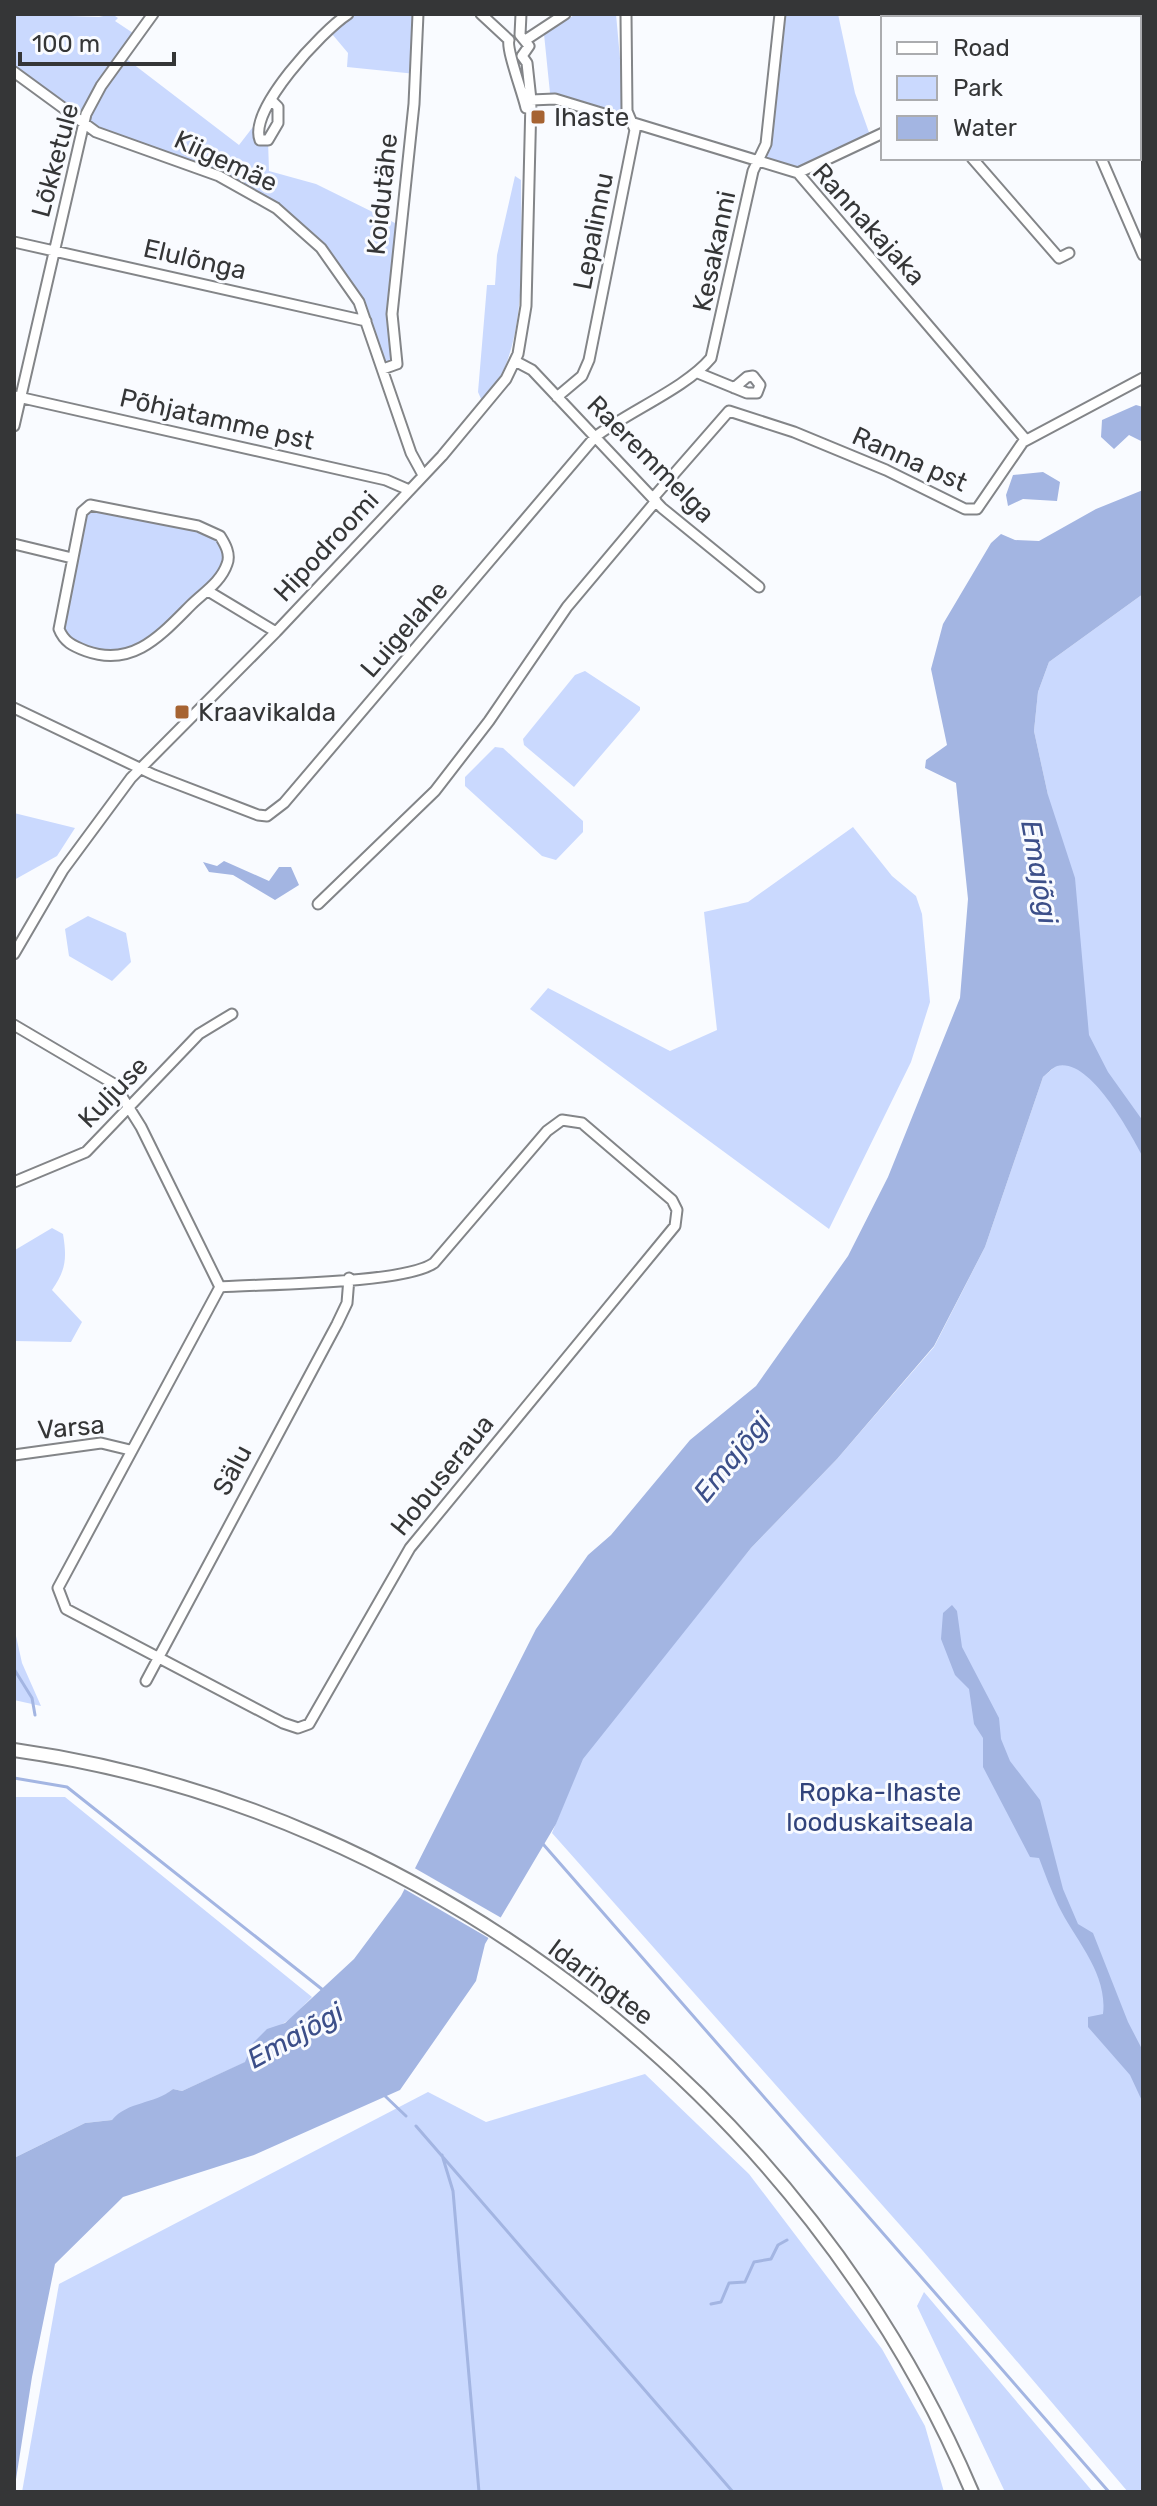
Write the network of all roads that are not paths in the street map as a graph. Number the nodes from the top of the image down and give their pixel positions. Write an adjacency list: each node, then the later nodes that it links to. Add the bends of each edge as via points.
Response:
1 (153, 14): 16 (street, Lõkketule, via 101,86)
2 (348, 14): 14 (street, via 293,66)
3 (418, 14): 29 (street, Koidutähe, via 392,314 397,364)
4 (481, 14): 10 (street)
5 (521, 14): 9 (street)
6 (565, 14): 9 (street)
7 (626, 14): 17 (street, Lepalinnu)
8 (780, 14): 21 (street, Kesakanni, via 766,144)
9 (523, 37): 10 (street); 11 (street, via 528,49)
10 (509, 40): 11 (street, via 507,50)
11 (517, 56): 13 (street, Hipodroomi, via 527,63); 15 (street, Hipodroomi)
12 (14, 72): 16 (street, Kiigemäe)
13 (531, 100): 15 (street, Hipodroomi); 17 (street, Rannakajaka, via 555,99)
14 (273, 102)
15 (530, 114): 28 (street, Hipodroomi, via 526,306)
16 (84, 122): 24 (street, Lõkketule); 27 (street, Kiigemäe, via 96,132 219,176 276,208 321,248 359,302)
17 (630, 123): 21 (street, Rannakajaka); 34 (street, Lepalinnu, via 635,130 589,360 582,376)
18 (881, 134): 22 (street)
19 (974, 160): 25 (street, via 1059,258)
20 (1102, 160): 26 (street)
21 (757, 162): 22 (street, Rannakajaka); 30 (street, Kesakanni, via 718,337 711,358)
22 (798, 173): 37 (street, Rannakajaka)
23 (14, 242): 24 (street, Elulõnga)
24 (54, 250): 27 (street, Elulõnga); 33 (street, Lõkketule)
25 (1069, 253)
26 (1143, 255)
27 (366, 321): 29 (street, Kiigemäe)
28 (515, 361): 34 (street, Raeremmelga, via 532,370); 38 (street, Hipodroomi, via 492,400)
29 (383, 369): 38 (street, Kiigemäe)
30 (698, 373): 32 (street); 36 (street, Kesakanni)
31 (1143, 378): 37 (street, Ranna pst)
32 (734, 388)
33 (17, 397): 35 (street, Lõkketule); 39 (street, Põhjatamme pst, via 386,480)
34 (557, 397): 36 (street, Raeremmelga)
35 (14, 426)
36 (595, 437): 40 (street, Raeremmelga); 47 (street, Luigelahe, via 274,811 258,815)
37 (1026, 440): 40 (street, Ranna pst, via 986,500 977,509 965,509 886,470 729,411)
38 (423, 475): 39 (street, Hipodroomi)
39 (409, 490): 45 (street, Hipodroomi)
40 (654, 500): 43 (street, Raeremmelga); 48 (street, via 567,607 435,791)
41 (14, 544): 42 (street)
42 (72, 558): 44 (street, via 59,629 69,644 94,654 115,656 141,649); 44 (street, via 82,512 90,505 198,526 220,536 228,555)
43 (759, 587)
44 (208, 591): 45 (street)
45 (276, 632): 47 (street, Hipodroomi)
46 (14, 708): 47 (street)
47 (142, 766): 49 (street, Hipodroomi, via 86,837)
48 (318, 904)
49 (14, 954)
50 (232, 1014): 52 (street, Kuljuse, via 199,1034)
51 (14, 1025): 52 (street, via 114,1084)
52 (129, 1108): 53 (street, Kuljuse, via 86,1152); 55 (street)
53 (14, 1182)
54 (349, 1278): 55 (street, Hobuseraua); 58 (street, Sälu, via 347,1303 337,1324); 58 (street, Hobuseraua, via 403,1275 434,1263 562,1120 582,1123 677,1210 672,1231 410,1548 309,1724 298,1728 283,1723)
55 (220, 1287): 56 (street, Hobuseraua)
56 (130, 1450): 57 (street, Varsa, via 101,1443); 58 (street, Hobuseraua, via 58,1588 59,1597 71,1613)
57 (14, 1455)
58 (159, 1659): 59 (street, Sälu)
59 (146, 1681)
60 (14, 1750): 61 (main road, Idaringtee, via 102,1767 257,1814 398,1876 544,1965 653,2050 749,2145 833,2247 898,2343)
61 (972, 2492)

